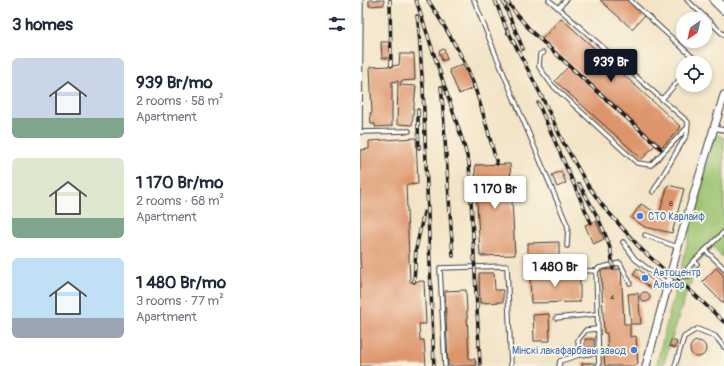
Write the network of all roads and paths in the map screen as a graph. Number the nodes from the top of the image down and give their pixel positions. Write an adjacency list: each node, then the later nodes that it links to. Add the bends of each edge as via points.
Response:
1 (361, 0): 18 (lane)
2 (474, 0): 23 (lane, via 568,227)
3 (550, 0): 7 (lane)
4 (566, 0): 7 (lane)
5 (630, 0): 10 (lane)
6 (688, 0): 8 (lane)
7 (558, 8): 13 (lane)
8 (724, 35)
9 (543, 53): 14 (lane, via 540,54 539,67 552,85 637,162 651,165)
10 (692, 56)
11 (676, 84): 13 (lane)
12 (724, 95): 15 (street)
13 (662, 99): 14 (lane, via 688,122)
14 (688, 127): 19 (lane, via 687,134)
15 (714, 128): 16 (lane); 24 (street)
16 (724, 130)
17 (409, 131): 18 (lane)
18 (360, 132)
19 (653, 192)
20 (724, 232): 25 (lane)
21 (646, 234): 24 (lane)
22 (623, 242): 33 (lane, via 635,259)
23 (567, 246)
24 (678, 247): 28 (street)
25 (705, 250): 26 (lane); 30 (lane, via 688,268)
26 (724, 268)
27 (533, 269): 29 (lane)
28 (672, 270): 30 (lane); 33 (street)
29 (596, 271): 32 (lane, via 620,263); 34 (lane)
30 (686, 276): 31 (lane)
31 (691, 276)
32 (630, 283)
33 (668, 284): 44 (street)
34 (597, 314): 35 (lane); 36 (lane)
35 (556, 318)
36 (598, 329): 38 (lane); 39 (lane, via 586,330 578,340)
37 (724, 347): 45 (lane, via 715,336 697,329 684,337)
38 (598, 353): 39 (lane); 43 (lane)
39 (579, 355): 42 (lane, via 560,361)
40 (445, 366): 41 (lane, via 440,268 507,266)
41 (511, 366)
42 (560, 366)
43 (599, 366)
44 (646, 366)
45 (675, 366)

